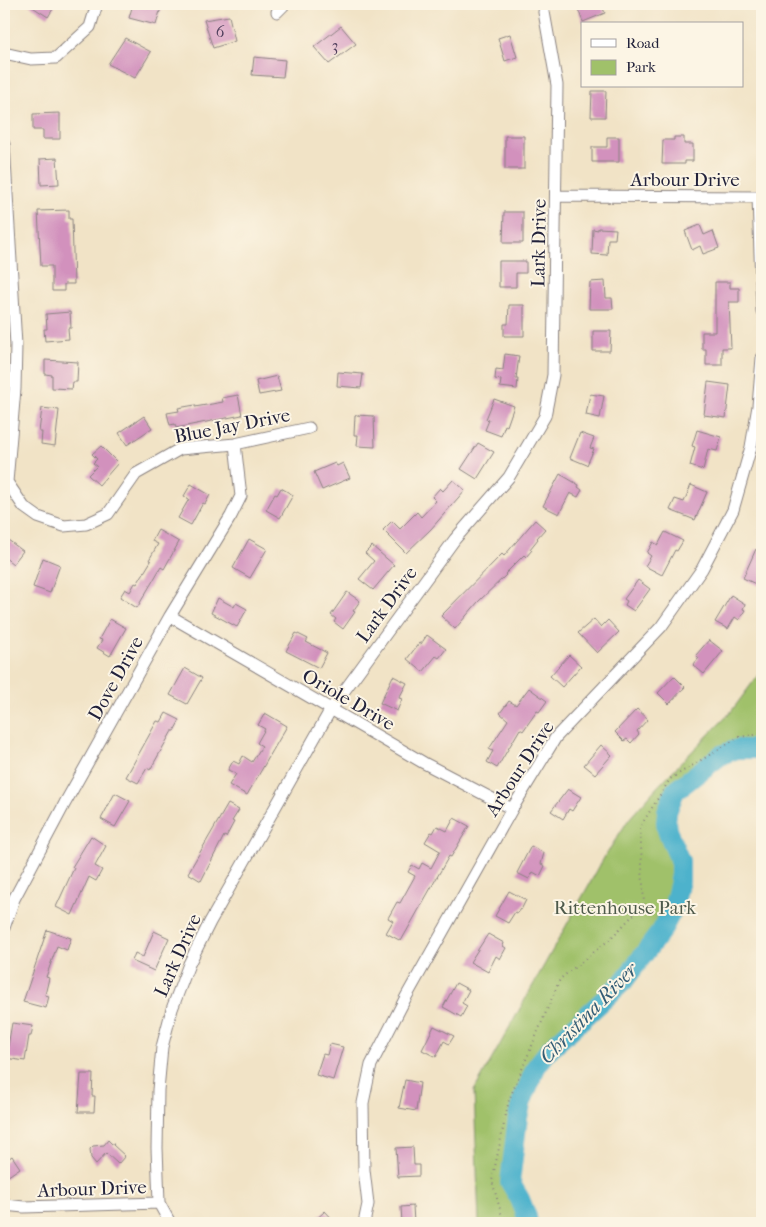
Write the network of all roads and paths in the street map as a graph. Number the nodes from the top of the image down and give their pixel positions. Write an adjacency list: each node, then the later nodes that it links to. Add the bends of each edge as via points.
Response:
1 (97, 4): 3 (street, via 90,28 56,58 31,59)
2 (544, 12): 5 (street, Lark Drive, via 557,85)
3 (4, 53)
4 (4, 144): 9 (street, Blue Jay Drive, via 16,345 16,389 7,482 24,507 38,517 64,526 86,524 108,514 136,474 180,450)
5 (557, 196): 6 (street, Arbour Drive, via 758,196); 11 (street, Lark Drive, via 553,375 544,416 509,477 455,539)
6 (762, 311)
7 (762, 358): 13 (street, Arbour Drive, via 752,439 733,510 702,569 660,627 556,737)
8 (309, 428): 9 (street, Blue Jay Drive)
9 (235, 444): 10 (street, Dove Drive, via 240,496)
10 (170, 616): 11 (street, Oriole Drive); 14 (street, Dove Drive, via 64,802 14,899)
11 (330, 709): 13 (street, Oriole Drive); 15 (street, Lark Drive, via 210,922 172,1009 162,1047 158,1090)
12 (762, 734): 19 (path, via 739,737 670,779 640,827 644,904 609,940 560,979 509,1100 492,1181)
13 (512, 809): 18 (street, Arbour Drive, via 371,1064 363,1103 368,1204)
14 (4, 928)
15 (159, 1203): 16 (street, Arbour Drive); 17 (street, Arbour Drive)
16 (4, 1205)
17 (170, 1223)
18 (364, 1223)
19 (504, 1223)

